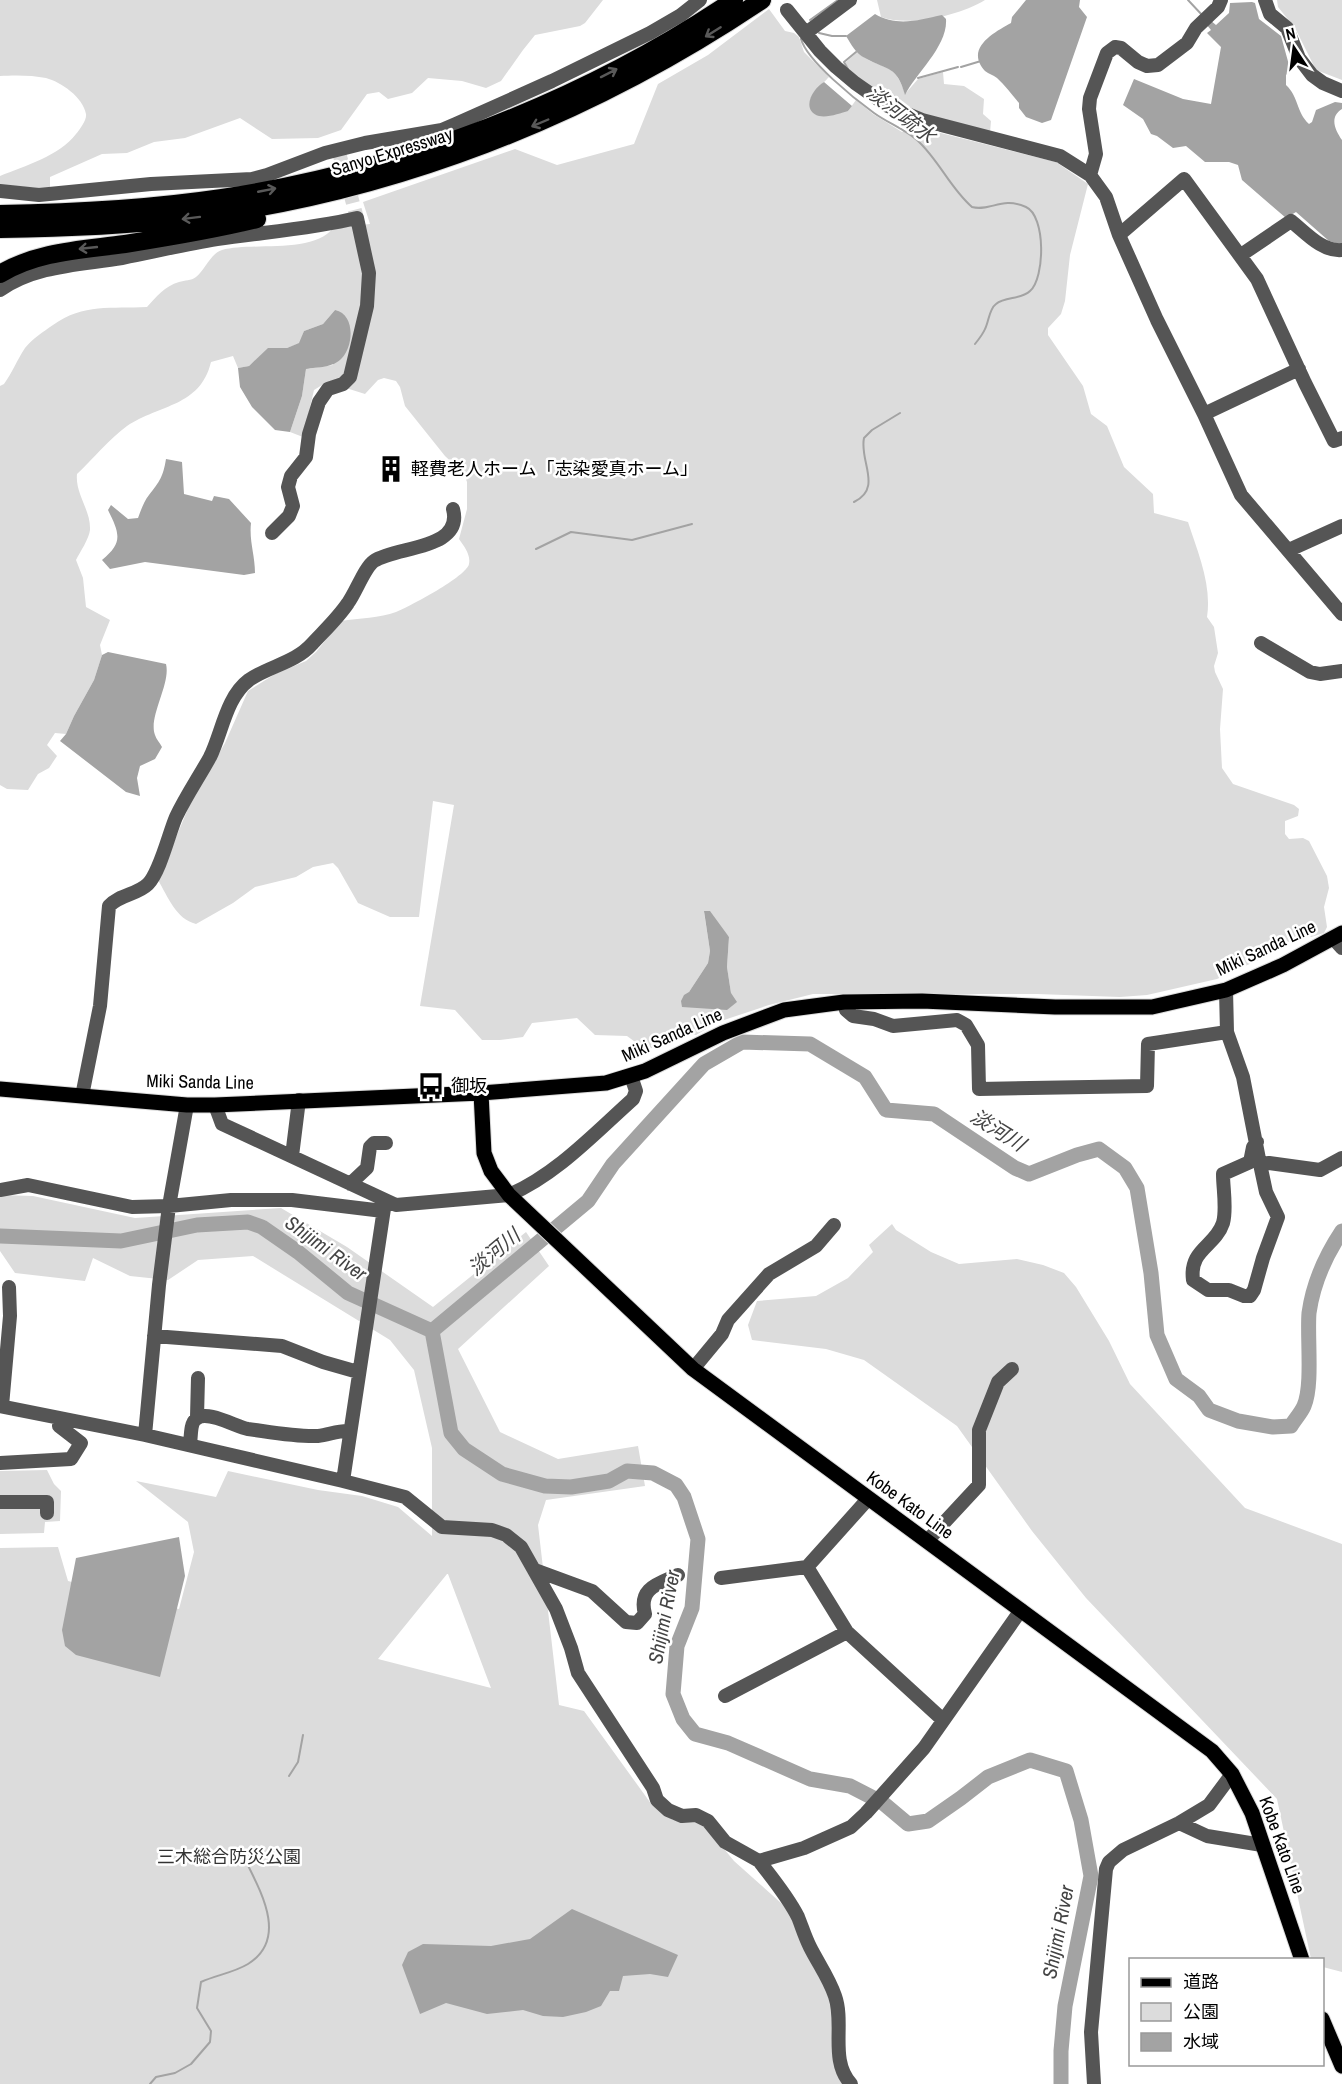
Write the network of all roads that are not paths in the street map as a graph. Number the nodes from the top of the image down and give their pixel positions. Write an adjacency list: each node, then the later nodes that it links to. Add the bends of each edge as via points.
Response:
1 (700, 0): 12 (street, via 650,33 442,130 325,153 252,179 39,195)
2 (734, 0): 13 (highway, Sanyo Expressway, one-way to 2, via 368,167 495,125 634,60)
3 (762, 0): 10 (highway, Sanyo Expressway, one-way to 10, via 640,75 548,120)
4 (850, 0): 8 (street)
5 (1221, 0): 11 (street, via 1187,43 1158,65 1138,62 1121,48 1107,52 1090,98 1096,154)
6 (1266, 0): 9 (street, via 1270,14 1287,28 1299,58 1312,75)
7 (787, 10): 8 (street)
8 (806, 33): 11 (street, via 847,77 888,106 922,120 1060,156)
9 (1342, 91)
10 (469, 151): 16 (highway, Sanyo Expressway, one-way to 16, via 348,188 231,212 105,226); 20 (highway, one-way to 20, via 396,181 330,201 201,231 46,255)
11 (1090, 176): 17 (street, via 1106,197)
12 (0, 191)
13 (234, 196): 14 (highway); 15 (highway, Sanyo Expressway, via 128,209)
14 (0, 207)
15 (0, 214)
16 (0, 229)
17 (1119, 235): 19 (street, via 1184,179); 23 (street)
18 (1342, 250): 19 (street, via 1318,243 1291,221)
19 (1241, 255): 22 (street, via 1257,279)
20 (0, 274)
21 (0, 290): 27 (street, via 22,277 53,268 357,219 369,273 367,306 350,377 328,389 319,402 306,457 291,476 288,488 293,506)
22 (1299, 369): 23 (street); 24 (street, via 1334,441)
23 (1204, 414): 28 (street, via 1241,495)
24 (1342, 438)
25 (453, 509): 39 (street, via 454,522 444,537 374,560 347,605 310,646 241,687 148,884 116,898 109,906 100,1006)
26 (1342, 526): 28 (street)
27 (272, 533)
28 (1289, 550): 29 (street)
29 (1342, 614)
30 (1261, 643): 31 (street, via 1310,672)
31 (1342, 671)
32 (1339, 940): 33 (main road, Miki Sanda Line)
33 (1226, 990): 34 (main road, Miki Sanda Line, via 1152,1007); 35 (street)
34 (844, 1002): 35 (street, via 853,1016 893,1026 957,1020 966,1025 978,1045 979,1089 1147,1086 1148,1044); 36 (main road, Miki Sanda Line, via 783,1010)
35 (1227, 1032): 43 (street, via 1243,1077)
36 (631, 1076): 38 (main road, Miki Sanda Line, via 606,1083); 50 (street, via 636,1091 633,1099 560,1163)
37 (0, 1089): 39 (main road, Miki Sanda Line)
38 (481, 1092): 40 (main road, Miki Sanda Line); 50 (main road, Kobe Kato Line, via 484,1153 491,1171)
39 (82, 1096): 41 (main road, Miki Sanda Line)
40 (299, 1100): 42 (main road, Miki Sanda Line); 45 (street)
41 (187, 1105): 42 (main road, Miki Sanda Line); 51 (street)
42 (215, 1105): 45 (street, via 222,1124)
43 (1257, 1142): 47 (street); 47 (street, via 1250,1162 1223,1174 1224,1220 1191,1267 1193,1280 1208,1290 1229,1290 1244,1296 1250,1296 1254,1290 1278,1216 1266,1192)
44 (386, 1143): 48 (street, via 370,1147 367,1168)
45 (292, 1156): 48 (street)
46 (1342, 1158): 47 (street, via 1320,1170)
47 (1260, 1164)
48 (350, 1184): 52 (street)
49 (0, 1190): 51 (street, via 28,1185 132,1207)
50 (509, 1195): 52 (street); 57 (main road, Kobe Kato Line)
51 (169, 1206): 52 (street, via 292,1200); 56 (street)
52 (384, 1206): 59 (street)
53 (834, 1225): 57 (street, via 816,1245 769,1274 728,1320 722,1334)
54 (9, 1287): 55 (street)
55 (5, 1308): 61 (street)
56 (154, 1336): 59 (street, via 282,1346); 65 (street)
57 (693, 1369): 69 (main road, Kobe Kato Line)
58 (1012, 1369): 72 (street, via 998,1382 979,1430 979,1485)
59 (358, 1372): 64 (street)
60 (198, 1378): 62 (street)
61 (1, 1406): 63 (street)
62 (197, 1417): 64 (street, via 208,1416 238,1427 270,1432 318,1436); 66 (street)
63 (60, 1419): 65 (street); 67 (street, via 59,1425 81,1443 71,1459)
64 (350, 1431): 68 (street)
65 (146, 1435): 66 (street)
66 (190, 1445): 68 (street)
67 (0, 1463)
68 (343, 1481): 74 (street, via 405,1497 442,1527 492,1530 507,1535 521,1547)
69 (868, 1499): 72 (main road, Kobe Kato Line); 73 (street)
70 (0, 1502): 71 (street, via 47,1502)
71 (47, 1513)
72 (927, 1541): 77 (main road, Kobe Kato Line)
73 (807, 1567): 76 (street); 78 (street)
74 (535, 1570): 75 (street, via 592,1591 626,1622 637,1623 645,1614 644,1596 652,1587); 84 (street, via 556,1609 578,1673 657,1800 682,1816 696,1815 708,1821 725,1842)
75 (678, 1575)
76 (721, 1578)
77 (1021, 1610): 80 (street); 81 (main road, Kobe Kato Line, via 1212,1751)
78 (847, 1632): 79 (street); 80 (street)
79 (725, 1696)
80 (943, 1720): 84 (street, via 924,1749 851,1827 804,1848)
81 (1232, 1774): 82 (street, via 1209,1805); 83 (main road, Kobe Kato Line)
82 (1179, 1823): 83 (street, via 1207,1836); 89 (street, via 1123,1850 1106,1869 1091,2032)
83 (1263, 1845): 85 (main road, Kobe Kato Line)
84 (759, 1861): 88 (street, via 796,1915 835,1994 838,2053)
85 (1302, 1958)
86 (1324, 2021): 87 (main road)
87 (1342, 2066)
88 (851, 2084)
89 (1094, 2084)

